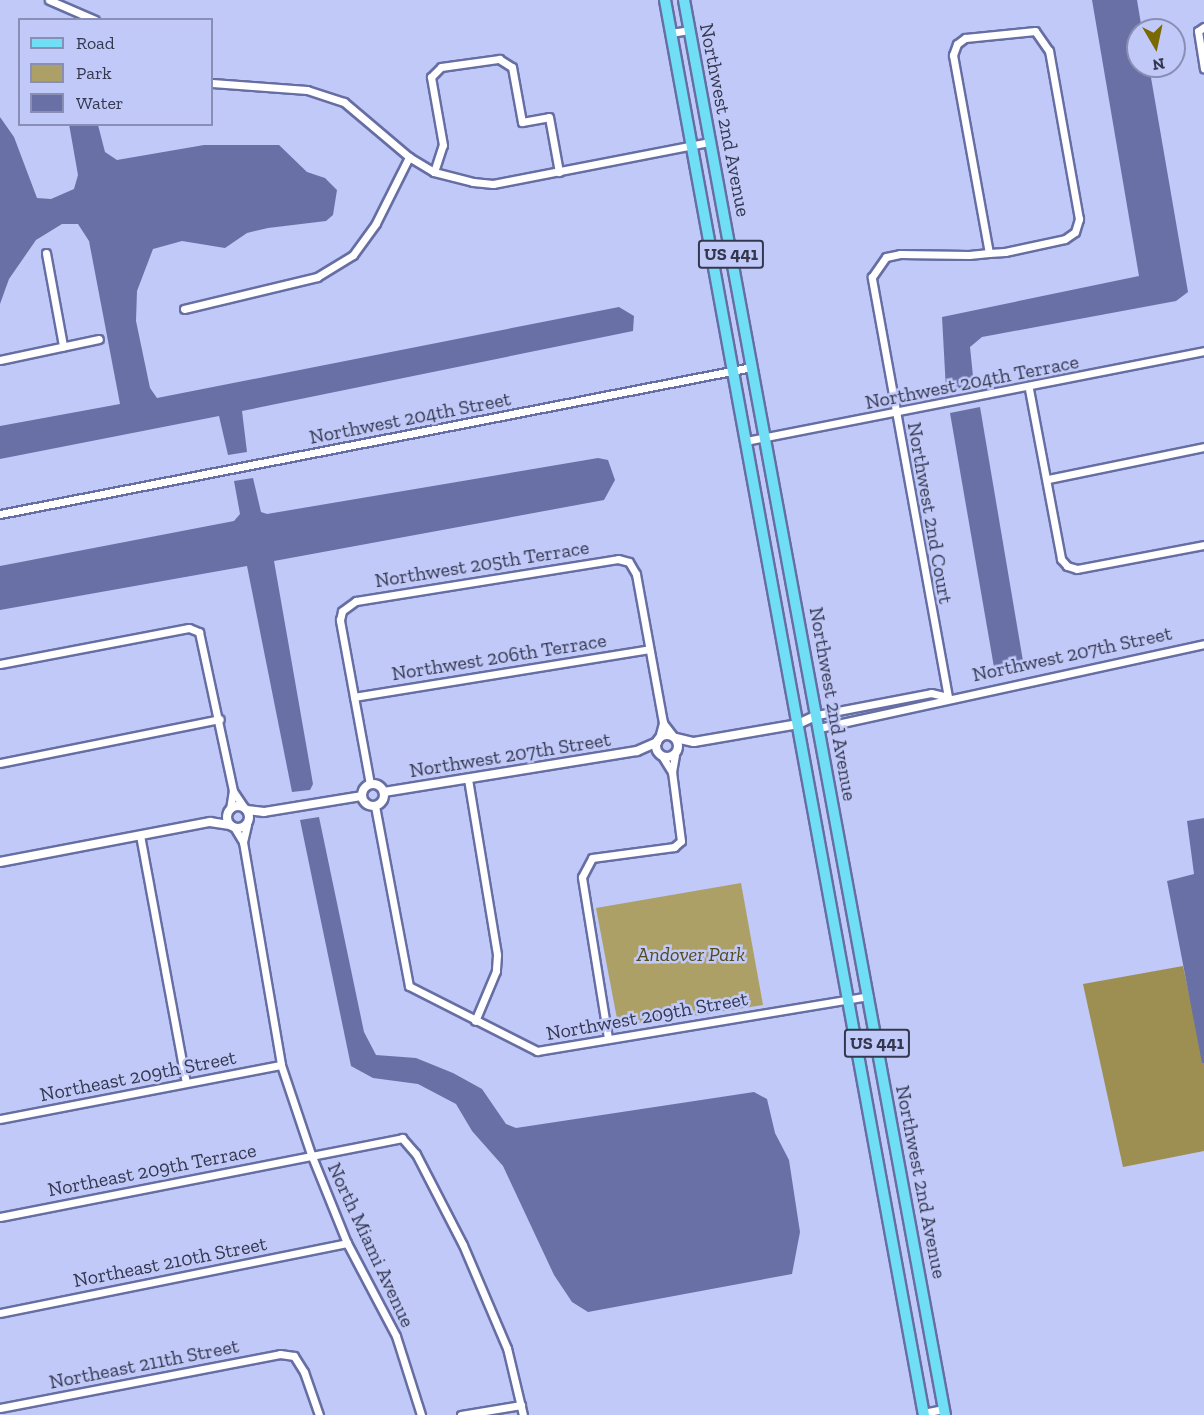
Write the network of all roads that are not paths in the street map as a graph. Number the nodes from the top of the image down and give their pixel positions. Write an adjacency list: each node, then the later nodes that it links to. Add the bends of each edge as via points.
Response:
1 (49, 0): 4 (street)
2 (664, 0): 7 (main road, Northwest 2nd Avenue / US 441)
3 (684, 0): 6 (main road, Northwest 2nd Avenue / US 441)
4 (91, 18)
5 (1201, 29): 8 (street)
6 (690, 30): 7 (street); 10 (main road, Northwest 2nd Avenue / US 441)
7 (671, 33): 11 (main road, Northwest 2nd Avenue / US 441)
8 (1204, 69)
9 (213, 82): 12 (street, via 307,90 345,102)
10 (710, 142): 11 (street); 22 (main road, Northwest 2nd Avenue / US 441)
11 (692, 146): 14 (street); 23 (main road, Northwest 2nd Avenue / US 441)
12 (409, 157): 13 (street); 17 (street, via 376,223 353,255 317,277)
13 (434, 172): 14 (street, via 493,184); 14 (street, via 442,146 430,77 441,67 499,59 512,67 522,122 549,117)
14 (559, 172)
15 (989, 253): 15 (street, via 953,55 957,44 966,38 1027,31 1041,35 1049,51 1077,208 1075,232 1065,240); 25 (street, Northwest 2nd Court, via 900,254 877,265 872,288)
16 (46, 254): 19 (street)
17 (184, 309)
18 (99, 339): 19 (street)
19 (63, 346): 21 (street)
20 (1204, 351): 24 (street, Northwest 204th Terrace)
21 (0, 360)
22 (752, 367): 23 (street, Northwest 204th Street); 26 (main road, Northwest 2nd Avenue / US 441)
23 (733, 370): 27 (main road, Northwest 2nd Avenue / US 441); 30 (street, Northwest 204th Street)
24 (1029, 389): 25 (street, Northwest 204th Terrace); 29 (street)
25 (895, 413): 26 (street, Northwest 204th Terrace); 36 (street, Northwest 2nd Court)
26 (765, 437): 27 (street, Northwest 204th Terrace); 37 (main road, Northwest 2nd Avenue / US 441)
27 (746, 441): 40 (main road, Northwest 2nd Avenue / US 441)
28 (1204, 447): 29 (street)
29 (1048, 479): 31 (street, via 1062,559 1067,567 1077,569)
30 (0, 514)
31 (1204, 545)
32 (1204, 644): 36 (street, Northwest 207th Street)
33 (649, 649): 35 (street, Northwest 206th Terrace); 35 (street, Northwest 205th Terrace, via 636,574 629,562 618,559 356,601 342,611); 39 (street)
34 (0, 664): 38 (street, via 189,628 199,632)
35 (354, 697): 51 (street)
36 (948, 697): 37 (street, Northwest 207th Street, via 931,693); 41 (street, Northwest 207th Street, via 932,705)
37 (817, 716): 40 (street, Northwest 207th Street); 41 (main road, Northwest 2nd Avenue / US 441)
38 (220, 719): 48 (street); 52 (street)
39 (663, 723): 42 (street); 43 (street)
40 (798, 724): 41 (street, Northwest 207th Street); 44 (street, Northwest 207th Street); 66 (main road, Northwest 2nd Avenue / US 441)
41 (819, 728): 65 (main road, Northwest 2nd Avenue / US 441)
42 (674, 737): 43 (street); 44 (street, Northwest 207th Street); 46 (street)
43 (658, 740): 45 (street, Northwest 207th Street); 47 (street)
44 (694, 742): 46 (street, Northwest 207th Street)
45 (641, 751): 47 (street, Northwest 207th Street); 50 (street, Northwest 207th Street)
46 (676, 754): 47 (street, Northwest 207th Street); 49 (street)
47 (661, 755): 49 (street)
48 (0, 763)
49 (672, 772): 68 (street, via 681,841 674,847 592,858 582,877)
50 (468, 779): 53 (street, Northwest 207th Street); 67 (street, via 496,955 496,971)
51 (370, 784): 53 (street, via 379,785); 54 (street)
52 (233, 791): 56 (street); 57 (street)
53 (384, 792): 55 (street)
54 (362, 796): 55 (street); 58 (street)
55 (375, 806): 67 (street, Northwest 209th Street, via 409,986)
56 (245, 808): 57 (street); 58 (street); 60 (street)
57 (229, 810): 59 (street); 61 (street)
58 (264, 812): 60 (street)
59 (211, 822): 61 (street); 62 (street)
60 (248, 822): 61 (street); 63 (street, North Miami Avenue)
61 (232, 826): 63 (street, North Miami Avenue)
62 (140, 835): 64 (street); 70 (street)
63 (243, 842): 69 (street, North Miami Avenue)
64 (0, 862)
65 (868, 996): 66 (street, Northwest 209th Street); 78 (main road, Northwest 2nd Avenue / US 441)
66 (849, 999): 68 (street, Northwest 209th Street); 79 (main road, Northwest 2nd Avenue / US 441)
67 (475, 1021): 68 (street, Northwest 209th Street, via 537,1051)
68 (608, 1038)
69 (281, 1065): 70 (street, Northeast 209th Street); 72 (street, North Miami Avenue)
70 (186, 1083): 71 (street, Northeast 209th Street)
71 (0, 1119)
72 (311, 1155): 73 (street, Northeast 209th Terrace); 74 (street, North Miami Avenue); 76 (street, Northeast 209th Terrace, via 402,1138 416,1154 463,1245 507,1348)
73 (0, 1217)
74 (347, 1243): 75 (street, Northeast 210th Street); 81 (street, North Miami Avenue, via 396,1336)
75 (0, 1313)
76 (521, 1405): 82 (street); 83 (street)
77 (0, 1408): 80 (street, Northeast 211th Street, via 280,1354 294,1356)
78 (944, 1412): 79 (street)
79 (924, 1414)
80 (319, 1415)
81 (421, 1415)
82 (461, 1415)
83 (523, 1415)

